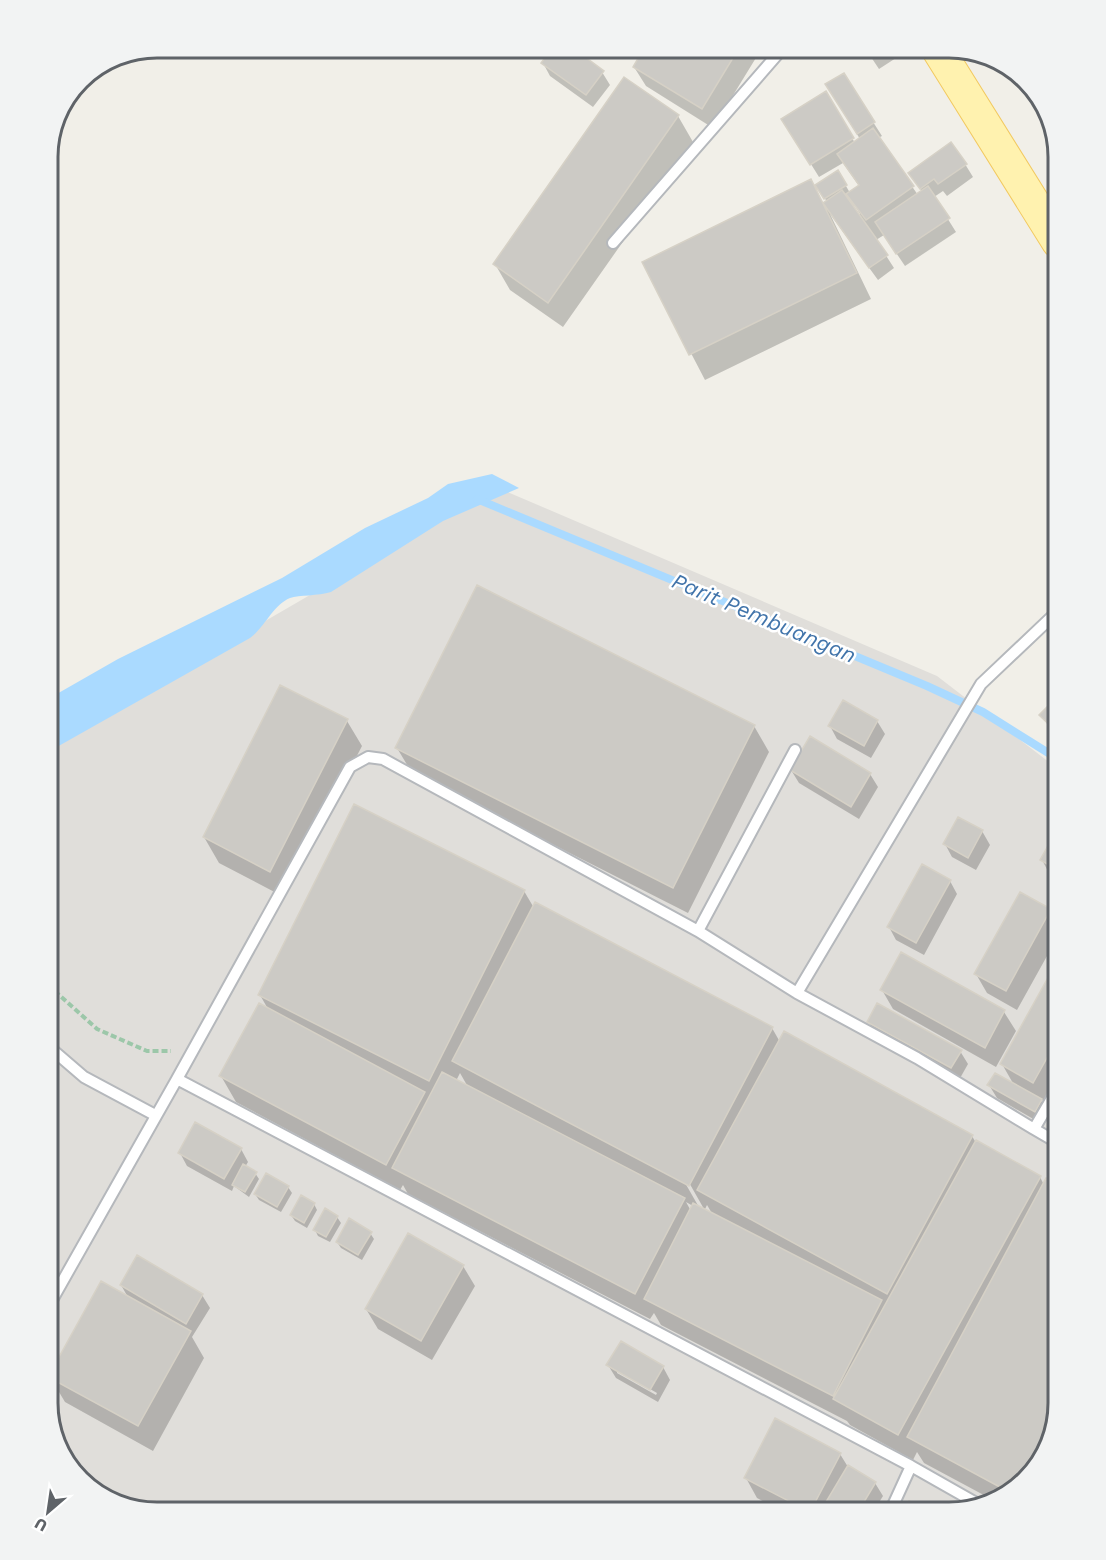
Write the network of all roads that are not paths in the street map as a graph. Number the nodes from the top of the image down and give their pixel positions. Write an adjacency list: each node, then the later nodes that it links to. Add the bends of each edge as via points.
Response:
1 (774, 59): 4 (lane)
2 (944, 59): 3 (main road)
3 (1048, 226)
4 (613, 243)
5 (1048, 620): 8 (lane, via 981,684)
6 (795, 750): 7 (lane)
7 (698, 931): 8 (lane); 10 (lane, via 383,759 368,757 350,767)
8 (797, 993): 13 (lane, via 917,1058)
9 (58, 1055): 12 (lane, via 84,1077)
10 (177, 1079): 12 (lane); 16 (lane)
11 (1048, 1105): 13 (lane)
12 (155, 1115): 15 (lane)
13 (1034, 1129): 14 (lane)
14 (1048, 1137)
15 (58, 1289)
16 (910, 1466): 17 (lane); 18 (lane)
17 (969, 1499)
18 (894, 1502)

